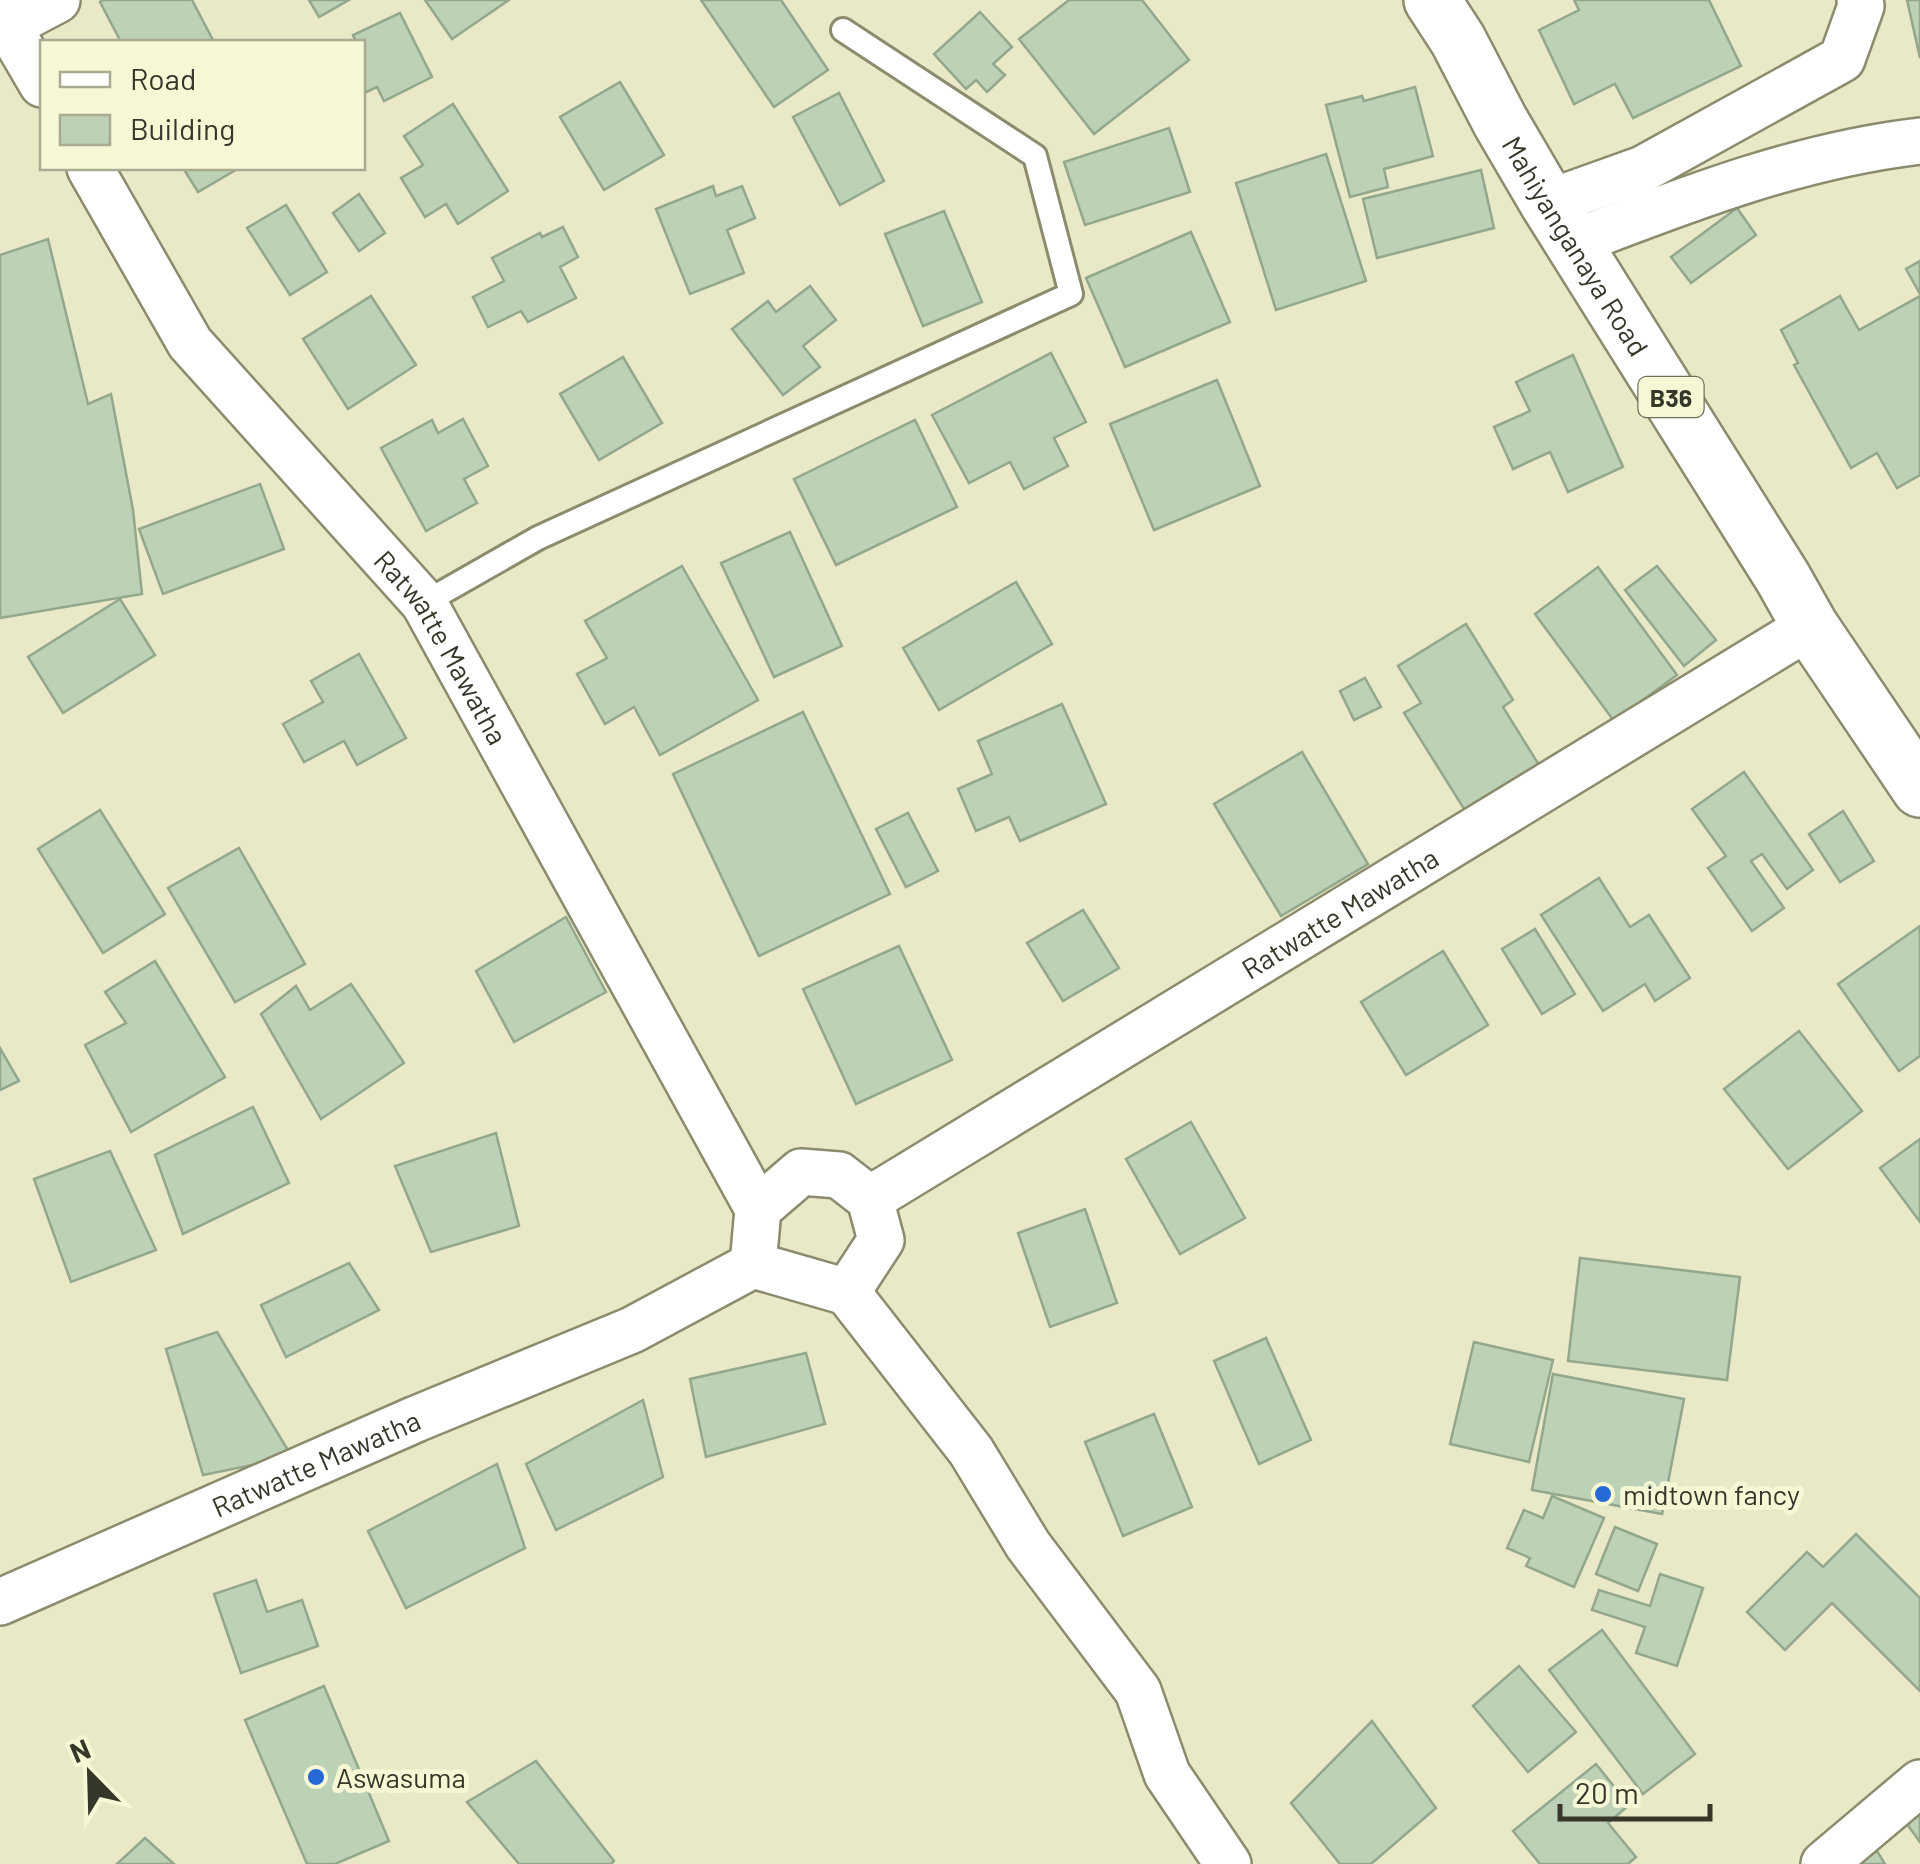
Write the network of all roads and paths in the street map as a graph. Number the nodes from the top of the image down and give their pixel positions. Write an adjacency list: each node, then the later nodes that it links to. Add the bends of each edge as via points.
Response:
1 (57, 0): 4 (street)
2 (1432, 0): 9 (main road, Mahiyanganaya Road / B36)
3 (1860, 0): 9 (street, via 1842,58)
4 (3, 22): 6 (street)
5 (843, 30): 10 (lane, via 1035,156 1071,294 538,538)
6 (40, 81)
7 (1920, 141): 9 (street)
8 (91, 170): 10 (street, Ratwatte Mawatha, via 190,343)
9 (1561, 222): 11 (main road, Mahiyanganaya Road / B36)
10 (424, 603): 14 (street, Ratwatte Mawatha)
11 (1810, 626): 12 (main road, Mahiyanganaya Road / B36); 13 (street, Ratwatte Mawatha)
12 (1920, 788)
13 (870, 1199): 14 (street, via 840,1175 802,1172); 16 (street, via 881,1240)
14 (758, 1209): 15 (street)
15 (754, 1265): 16 (street); 17 (street, Ratwatte Mawatha, via 632,1330)
16 (846, 1292): 19 (street, via 971,1451 1028,1545 1138,1691 1167,1774)
17 (0, 1602)
18 (1920, 1783): 20 (street)
19 (1228, 1864)
20 (1824, 1864)

